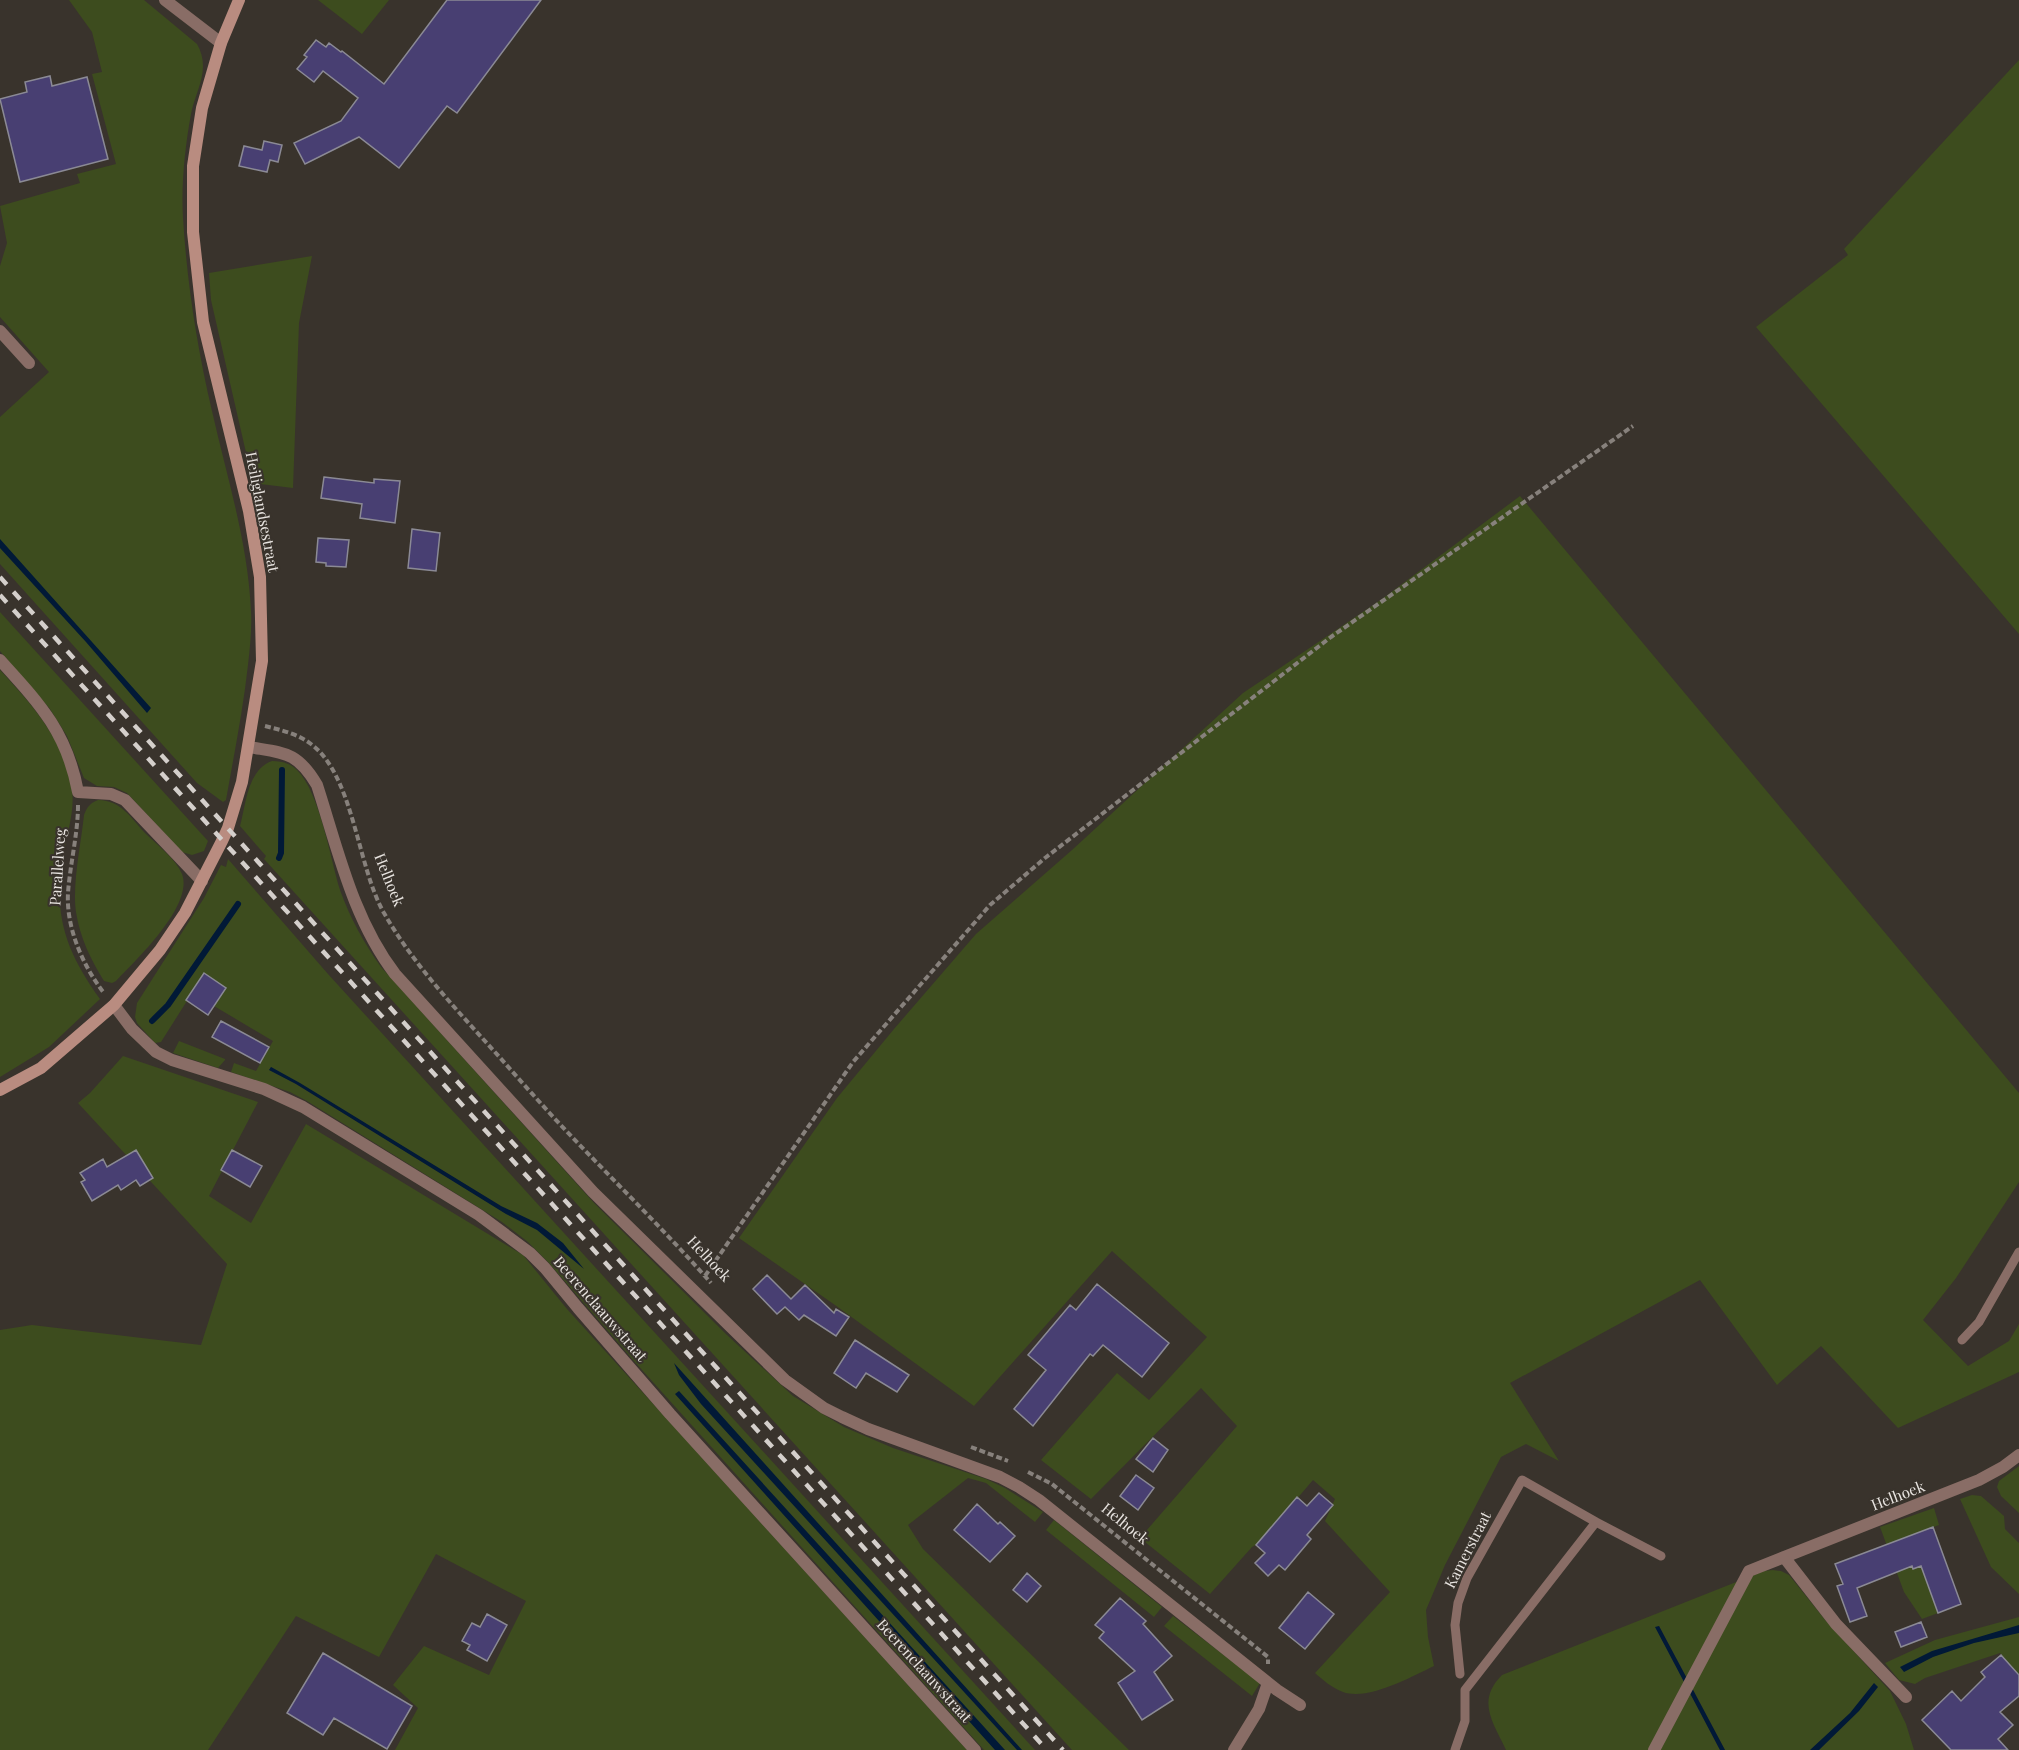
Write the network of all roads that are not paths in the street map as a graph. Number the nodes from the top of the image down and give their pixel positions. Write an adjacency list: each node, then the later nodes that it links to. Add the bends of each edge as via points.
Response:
1 (165, 0): 3 (street)
2 (239, 0): 3 (street, Heiliglandsestraat)
3 (221, 43): 7 (street, Heiliglandsestraat, via 202,108 193,166 193,232 203,322 249,511 260,577 262,661)
4 (0, 331): 5 (street)
5 (29, 363)
6 (0, 660): 8 (street, via 62,738 78,792 111,794 125,800)
7 (249, 747): 8 (street, Heiliglandsestraat, via 228,828); 18 (street, via 288,754 309,771 357,910 395,974 593,1192 785,1380 824,1408 868,1430 981,1469 1019,1487)
8 (202, 881): 9 (street, Heiliglandsestraat, via 160,950)
9 (114, 1005): 10 (street, Heiliglandsestraat, via 41,1068); 21 (street, Beerenclaauwstraat, via 156,1052 264,1089 303,1107 479,1215 530,1253 670,1414)
10 (0, 1090)
11 (2019, 1252): 12 (lane, via 1979,1322)
12 (1962, 1340)
13 (2019, 1455): 16 (street, Helhoek, via 1979,1480)
14 (1596, 1522): 15 (lane); 17 (lane, Kamerstraat, via 1522,1480 1467,1578 1458,1603 1455,1625); 23 (lane, via 1465,1690 1465,1721)
15 (1661, 1556)
16 (1784, 1557): 19 (street, via 1836,1624); 24 (street, Helhoek, via 1749,1571)
17 (1460, 1674)
18 (1268, 1683): 20 (street); 22 (street, via 1259,1709)
19 (1906, 1697)
20 (1300, 1705)
21 (975, 1750)
22 (1234, 1750)
23 (1455, 1750)
24 (1654, 1750)

